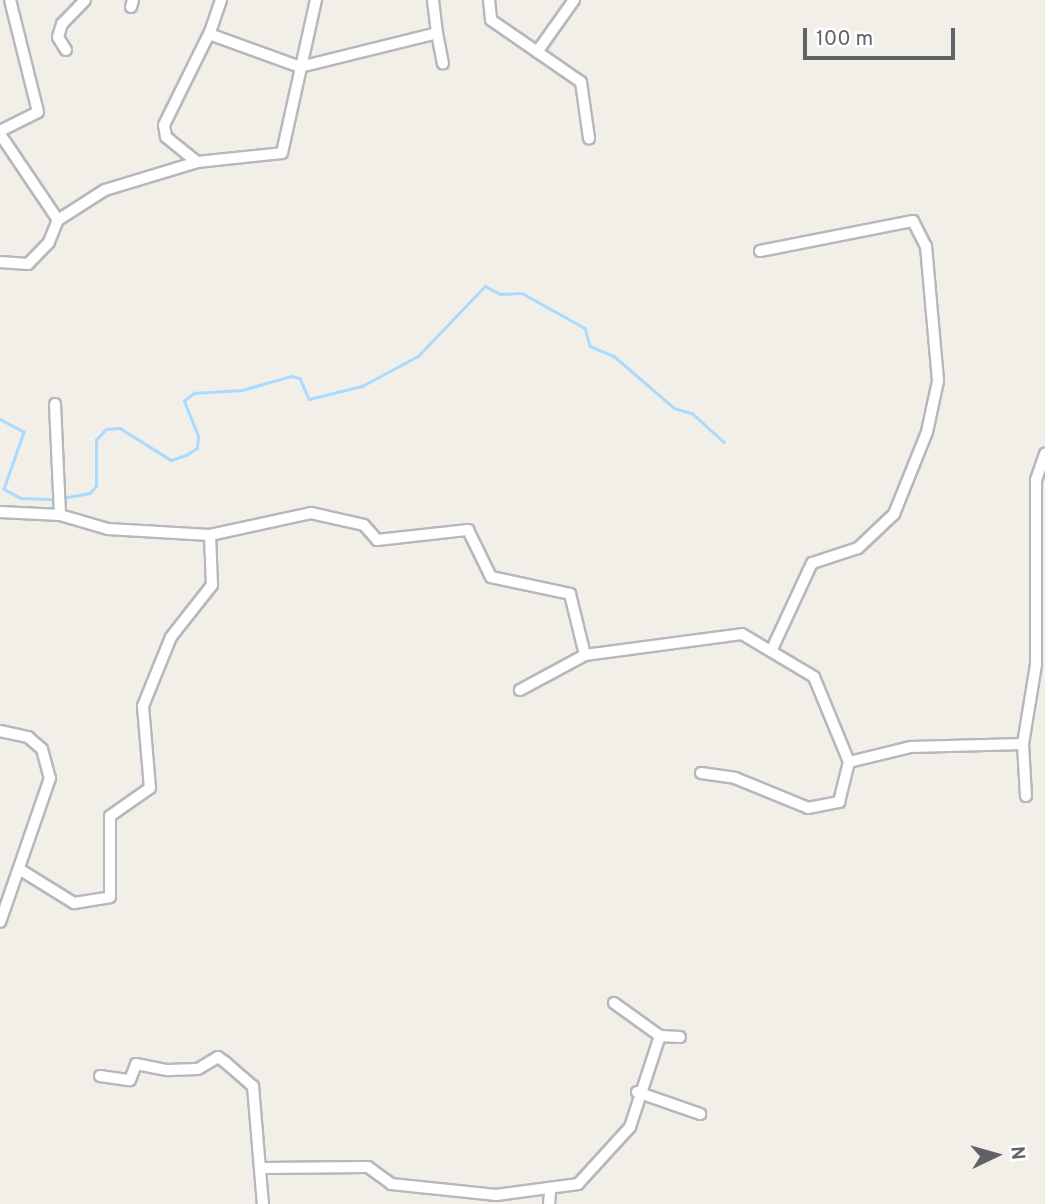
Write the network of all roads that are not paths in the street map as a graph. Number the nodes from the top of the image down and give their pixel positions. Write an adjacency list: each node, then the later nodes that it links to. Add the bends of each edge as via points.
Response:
1 (10, 0): 14 (street, via 38,112)
2 (85, 0): 10 (street, via 62,24 58,37)
3 (221, 0): 9 (street)
4 (316, 0): 13 (street)
5 (433, 0): 8 (street)
6 (489, 0): 11 (street, via 491,20)
7 (574, 0): 11 (street)
8 (438, 33): 12 (street); 13 (street)
9 (209, 34): 13 (street); 16 (street, via 164,125 166,137)
10 (66, 50)
11 (537, 52): 15 (street, via 581,82)
12 (443, 63)
13 (300, 66): 16 (street, via 282,153)
14 (0, 132): 17 (street)
15 (589, 138)
16 (197, 162): 17 (street, via 104,190)
17 (58, 219): 19 (street, via 49,242 28,264)
18 (760, 251): 27 (street, via 913,221 926,246 939,381 898,508 858,548 812,563)
19 (0, 262)
20 (55, 404): 22 (street)
21 (1045, 454): 25 (street, via 1035,480 1040,540)
22 (60, 510): 23 (street); 24 (street, via 108,529)
23 (0, 512)
24 (210, 535): 28 (street, via 311,513 364,525 377,540 468,530 492,577 570,594); 35 (street, via 212,585 171,637 143,706 150,788 110,816 110,897 74,903)
25 (1033, 602): 26 (street); 31 (street, via 1036,665)
26 (1045, 606)
27 (772, 649): 28 (street, via 741,634); 32 (street, via 814,677)
28 (585, 655): 29 (street)
29 (520, 690)
30 (0, 731): 35 (street, via 28,737 49,763)
31 (1023, 744): 32 (street, via 911,747); 34 (street)
32 (849, 762): 33 (street, via 839,802 808,807 735,778)
33 (701, 773)
34 (1026, 796)
35 (19, 869): 36 (street)
36 (0, 922)
37 (614, 1003): 38 (street)
38 (660, 1036): 39 (street); 41 (street)
39 (680, 1037)
40 (100, 1076): 43 (street, via 130,1080 136,1063 198,1069 218,1057 253,1086)
41 (637, 1092): 42 (street); 44 (street, via 630,1127 578,1184)
42 (700, 1114)
43 (263, 1168): 44 (street, via 368,1167 391,1184 496,1195); 45 (street)
44 (550, 1192): 46 (street)
45 (264, 1204)
46 (549, 1204)

